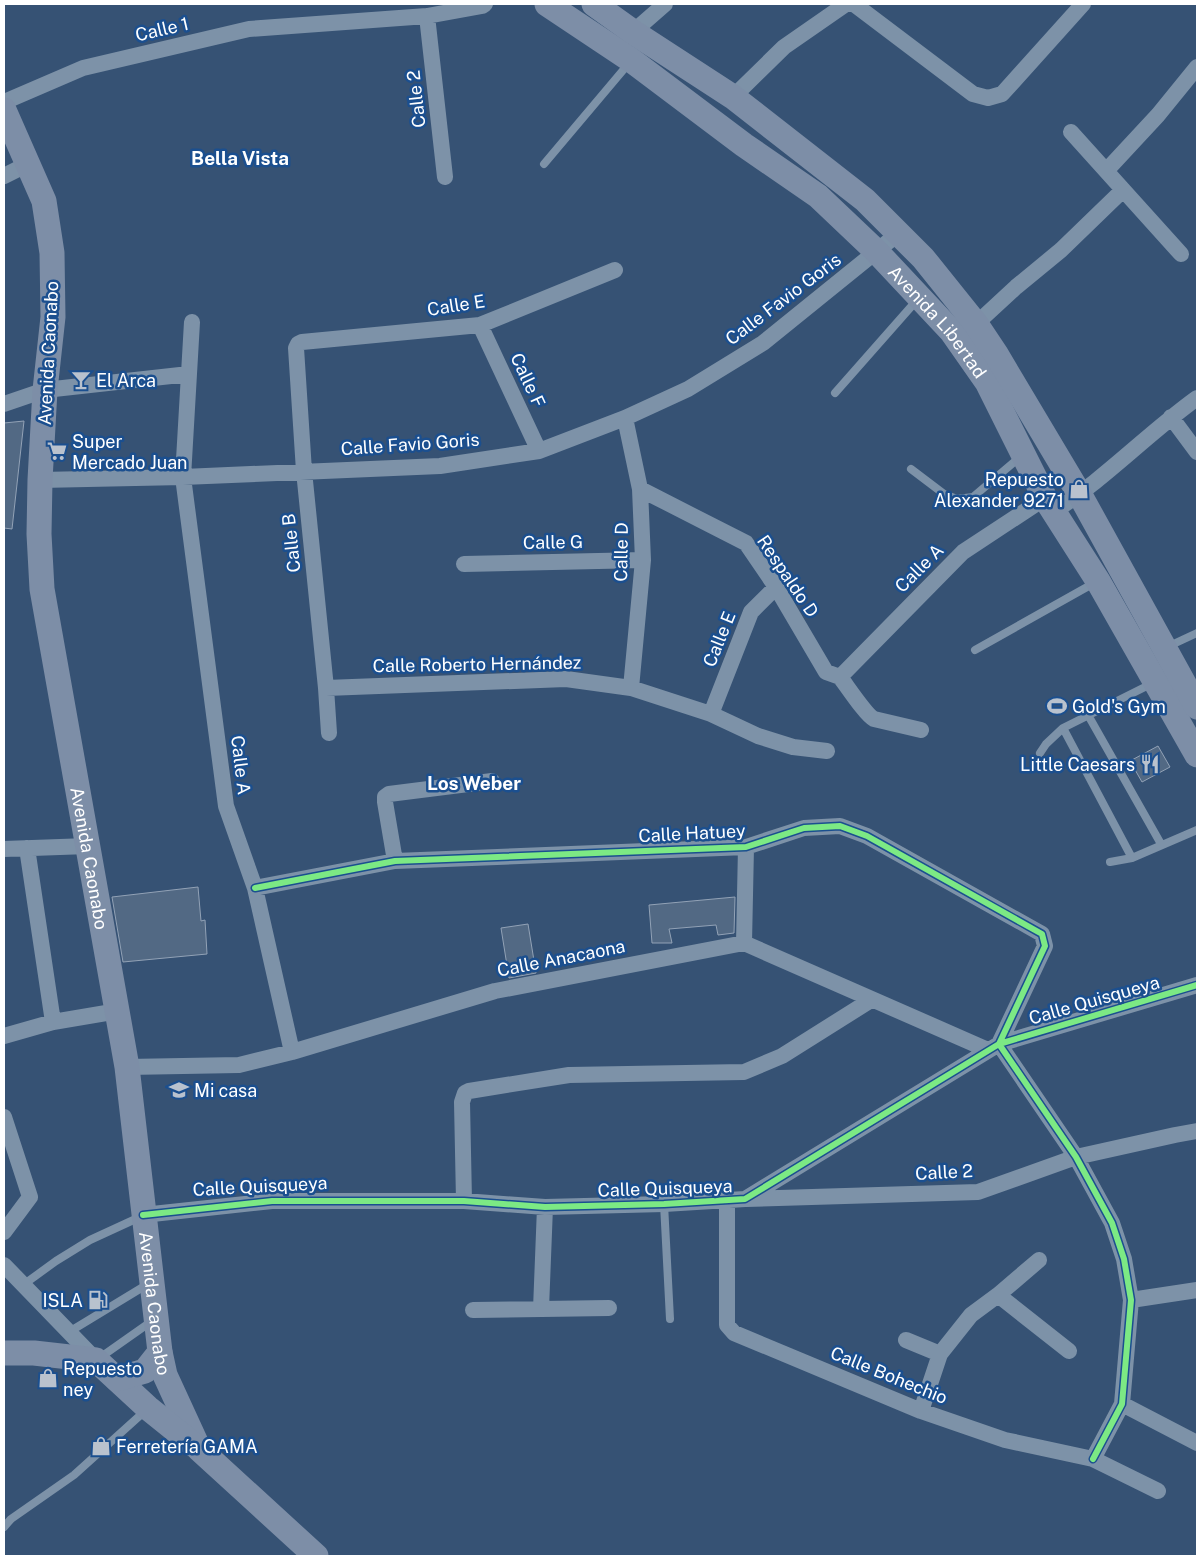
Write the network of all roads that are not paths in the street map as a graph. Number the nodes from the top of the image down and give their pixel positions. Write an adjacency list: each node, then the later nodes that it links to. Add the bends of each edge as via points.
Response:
1 (485, 4): 8 (street, Calle 1)
2 (547, 4): 10 (main road, Avenida Libertad)
3 (594, 4): 9 (main road, Avenida Libertad)
4 (665, 4): 9 (street)
5 (846, 4): 12 (street, via 784,47)
6 (854, 4): 7 (street, via 973,94 988,98 1002,94)
7 (1083, 4)
8 (426, 16): 13 (street, Calle 1, via 249,29 83,68); 20 (street, Calle 2)
9 (633, 32): 12 (main road, Avenida Libertad)
10 (631, 60): 17 (lane); 23 (main road, Avenida Libertad, via 818,196)
11 (1197, 67): 18 (street)
12 (733, 97): 22 (main road, Avenida Libertad, via 865,200)
13 (4, 102)
14 (4, 110): 16 (main road, Avenida Caonabo)
15 (1071, 132): 18 (street)
16 (28, 164): 19 (street); 32 (main road, Avenida Caonabo, via 44,201 52,253 53,317)
17 (544, 164)
18 (1106, 171): 21 (street)
19 (4, 176)
20 (444, 177)
21 (1123, 190): 24 (street); 28 (street, via 1061,250)
22 (899, 233): 23 (street, Calle Favio Goris); 28 (main road, Avenida Libertad)
23 (876, 251): 26 (main road, Avenida Libertad); 37 (street, Calle Favio Goris, via 763,343 688,390)
24 (1181, 254)
25 (615, 270): 29 (street, Calle E)
26 (920, 297): 33 (lane); 40 (main road, Avenida Libertad, via 952,332 987,382)
27 (192, 322): 31 (street, Calle A)
28 (976, 324): 46 (main road, Avenida Libertad)
29 (480, 325): 30 (street, Calle E, via 302,342); 38 (street, Calle F)
30 (296, 348): 42 (street, Calle B)
31 (189, 374): 32 (street); 43 (street, Calle A)
32 (46, 390): 35 (street); 44 (main road, Avenida Caonabo)
33 (836, 393)
34 (1197, 398): 36 (street, Calle A)
35 (4, 404)
36 (1171, 417): 39 (street); 46 (street, Calle A)
37 (625, 418): 38 (street, Calle Favio Goris); 45 (street, Calle D)
38 (539, 451): 42 (street, Calle Favio Goris, via 440,466)
39 (1197, 452)
40 (1024, 454): 41 (lane, via 973,497 957,499 944,494); 47 (main road, Avenida Libertad)
41 (911, 469)
42 (304, 471): 43 (street, Calle Favio Goris); 57 (street, Calle B)
43 (183, 476): 44 (street, Calle Favio Goris); 78 (street, Calle A, via 226,806)
44 (40, 480): 71 (main road, Avenida Caonabo, via 42,589)
45 (640, 489): 48 (street, Calle D); 51 (street, Respaldo D, via 746,543)
46 (1080, 495): 47 (street, Calle A); 53 (main road, Avenida Libertad)
47 (1049, 505): 50 (main road, Avenida Libertad); 55 (street, Calle A, via 963,552)
48 (643, 560): 49 (street, Calle G); 58 (street, Calle D)
49 (464, 564)
50 (1098, 581): 54 (lane); 56 (main road, Avenida Libertad)
51 (776, 587): 55 (street, Respaldo D, via 826,672); 60 (street, Calle E, via 751,612)
52 (1197, 633): 53 (lane)
53 (1165, 648): 59 (main road, Avenida Libertad)
54 (975, 650)
55 (836, 676): 63 (street, Respaldo D, via 874,720)
56 (1154, 682): 61 (lane); 67 (main road, Avenida Libertad)
57 (326, 688): 58 (street, Calle Roberto Hernández, via 566,679); 64 (street, Calle B)
58 (631, 688): 60 (street, Calle Roberto Hernández)
59 (1197, 707)
60 (711, 714): 65 (street, Calle Roberto Hernández, via 793,747)
61 (1088, 715): 62 (lane); 70 (lane)
62 (1063, 728): 66 (lane); 75 (lane)
63 (921, 730)
64 (329, 733)
65 (827, 751)
66 (1040, 753)
67 (1197, 755)
68 (492, 782): 76 (street, via 385,797)
69 (1197, 830): 70 (lane)
70 (1161, 844): 75 (lane)
71 (88, 846): 73 (street); 82 (main road, Avenida Caonabo)
72 (746, 847): 76 (street, Calle Hatuey); 79 (street); 85 (street, Calle Hatuey, via 804,828 840,826 867,836 1042,934 1046,946)
73 (27, 848): 74 (street); 83 (street)
74 (4, 849)
75 (1132, 858): 77 (lane)
76 (395, 861): 78 (street, Calle Hatuey)
77 (1110, 862)
78 (255, 888): 86 (street, Calle A)
79 (744, 943): 81 (street); 86 (street, Calle Anacaona, via 495,991)
80 (1197, 985): 85 (street, Calle Quisqueya)
81 (870, 1000): 85 (street); 92 (street, via 782,1056 744,1072 568,1075 469,1091 462,1102)
82 (118, 1011): 83 (street); 87 (main road, Avenida Caonabo)
83 (53, 1022): 84 (street)
84 (4, 1036)
85 (993, 1047): 90 (street); 91 (street, Calle Quisqueya)
86 (292, 1052): 87 (street, Calle Anacaona, via 239,1065)
87 (127, 1067): 96 (main road, Avenida Caonabo)
88 (4, 1117): 97 (street, via 30,1197)
89 (1197, 1131): 90 (street, Calle 2)
90 (1076, 1157): 91 (street, Calle 2, via 978,1192); 104 (street, via 1112,1223 1124,1258)
91 (745, 1199): 93 (street, Calle Quisqueya)
92 (464, 1201): 95 (street, Calle Quisqueya); 96 (street, Calle Quisqueya, via 272,1201)
93 (727, 1201): 94 (street, Calle Quisqueya); 120 (street, Calle Bohechio, via 727,1325 730,1330)
94 (664, 1204): 95 (street, Calle Quisqueya); 109 (lane)
95 (545, 1207): 106 (street)
96 (143, 1215): 100 (main road, Avenida Caonabo); 101 (lane, via 90,1240)
97 (4, 1232)
98 (1039, 1260): 103 (street)
99 (4, 1265): 101 (street)
100 (151, 1282): 108 (main road, Avenida Caonabo); 110 (lane)
101 (23, 1285): 110 (street)
102 (1197, 1290): 104 (street)
103 (998, 1295): 112 (street); 114 (street, via 972,1315)
104 (1132, 1300): 118 (street)
105 (609, 1308): 106 (street)
106 (541, 1309): 107 (street)
107 (473, 1310)
108 (156, 1318): 115 (lane); 116 (main road, Avenida Caonabo)
109 (670, 1319)
110 (69, 1332): 115 (street)
111 (906, 1340): 114 (street)
112 (1068, 1351)
113 (4, 1353): 115 (main road)
114 (940, 1354): 120 (street)
115 (96, 1360): 117 (main road)
116 (163, 1364): 117 (main road); 122 (main road, Avenida Caonabo)
117 (117, 1379): 119 (main road)
118 (1122, 1404): 121 (street); 123 (street)
119 (148, 1408): 122 (main road); 125 (lane, via 74,1475)
120 (920, 1411): 123 (street, Calle Bohechio, via 1005,1440)
121 (1197, 1444)
122 (199, 1449): 126 (main road, Avenida Caonabo)
123 (1093, 1459): 124 (street, Calle Bohechio)
124 (1158, 1491)
125 (4, 1527)
126 (316, 1556)

